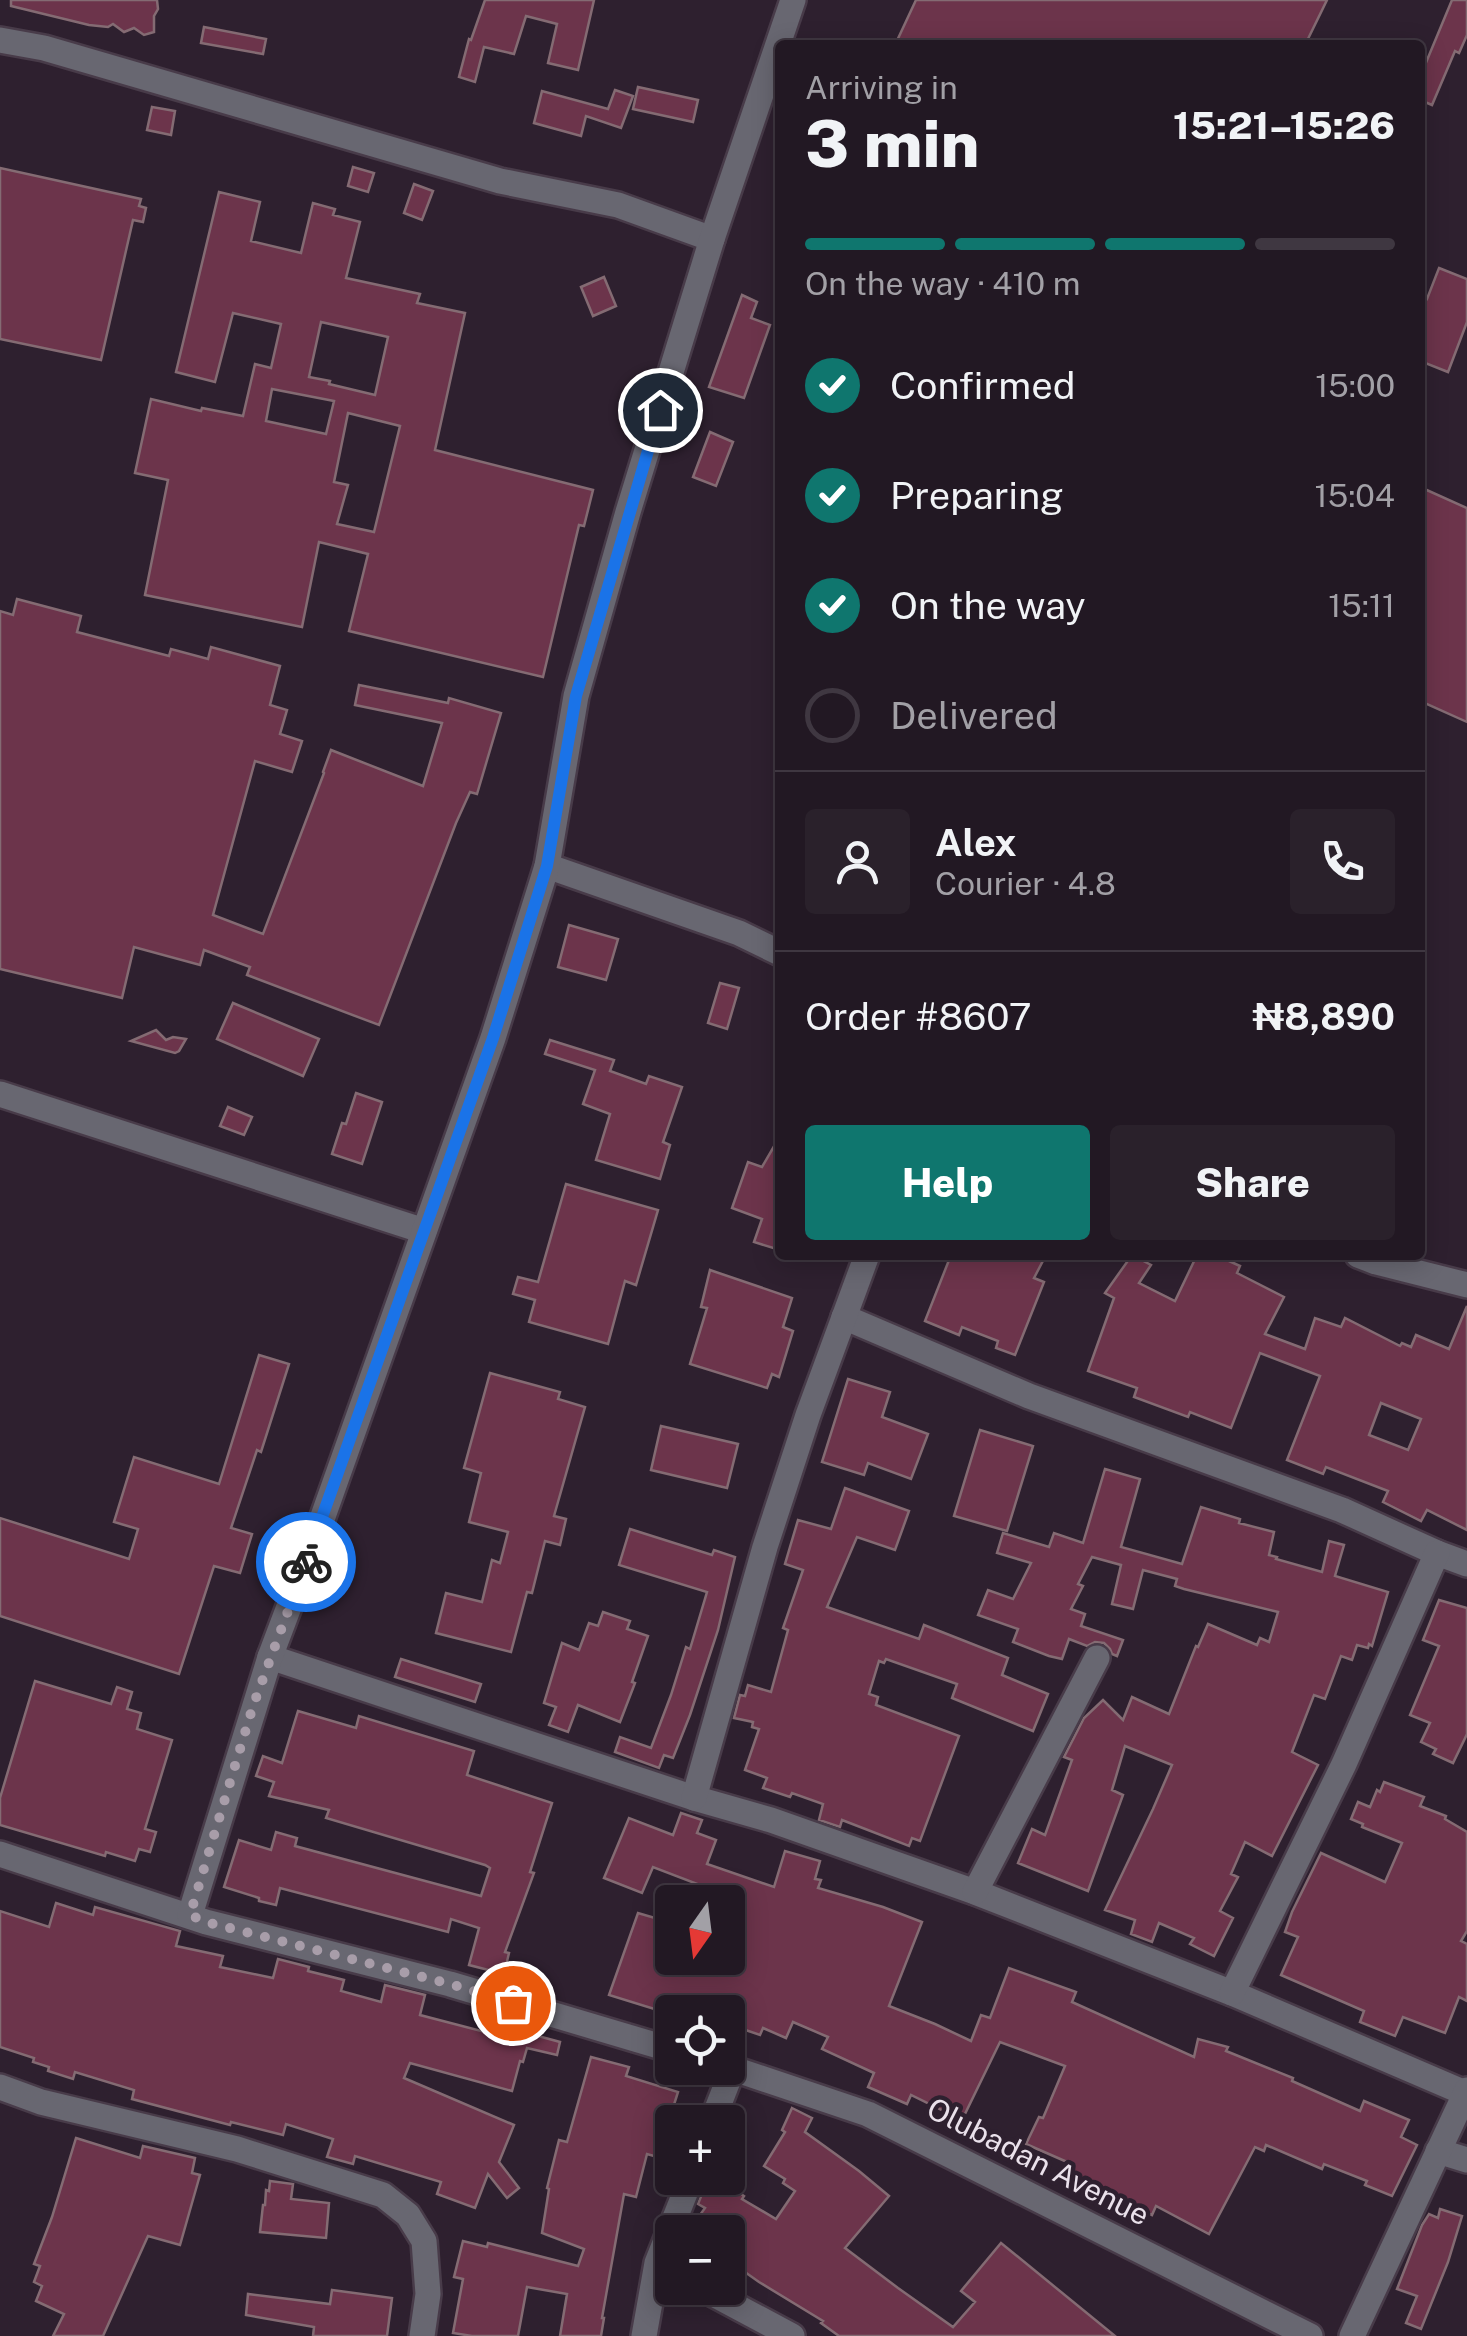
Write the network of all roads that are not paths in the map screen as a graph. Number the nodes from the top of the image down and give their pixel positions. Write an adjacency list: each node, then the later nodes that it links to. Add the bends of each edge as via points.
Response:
1 (793, 0): 3 (street)
2 (0, 40): 5 (street, via 500,182 618,206)
3 (779, 40)
4 (775, 53): 5 (street)
5 (712, 239): 6 (street, via 576,696)
6 (547, 866): 7 (street); 9 (street)
7 (775, 951)
8 (0, 1094): 9 (street)
9 (424, 1231): 16 (street)
10 (866, 1260): 13 (street)
11 (1371, 1260): 12 (street)
12 (1467, 1285)
13 (844, 1317): 14 (street); 18 (street, via 765,1547)
14 (1437, 1553): 15 (street); 22 (street)
15 (1467, 1564)
16 (270, 1657): 18 (street); 21 (street)
17 (1096, 1658): 20 (street)
18 (694, 1798): 20 (street)
19 (0, 1854): 21 (street)
20 (975, 1892): 22 (street)
21 (190, 1915): 23 (street)
22 (1232, 1993): 26 (street)
23 (655, 2045)
24 (745, 2072): 34 (street, Olubadan Avenue, via 868,2114)
25 (0, 2088): 31 (street, via 237,2149 383,2195 408,2214 424,2241 428,2294)
26 (1466, 2092): 27 (street)
27 (1438, 2150): 28 (street); 35 (street)
28 (1467, 2160)
29 (655, 2300): 32 (street)
30 (734, 2305): 33 (street)
31 (422, 2336)
32 (644, 2336)
33 (792, 2336)
34 (1310, 2336)
35 (1352, 2336)

